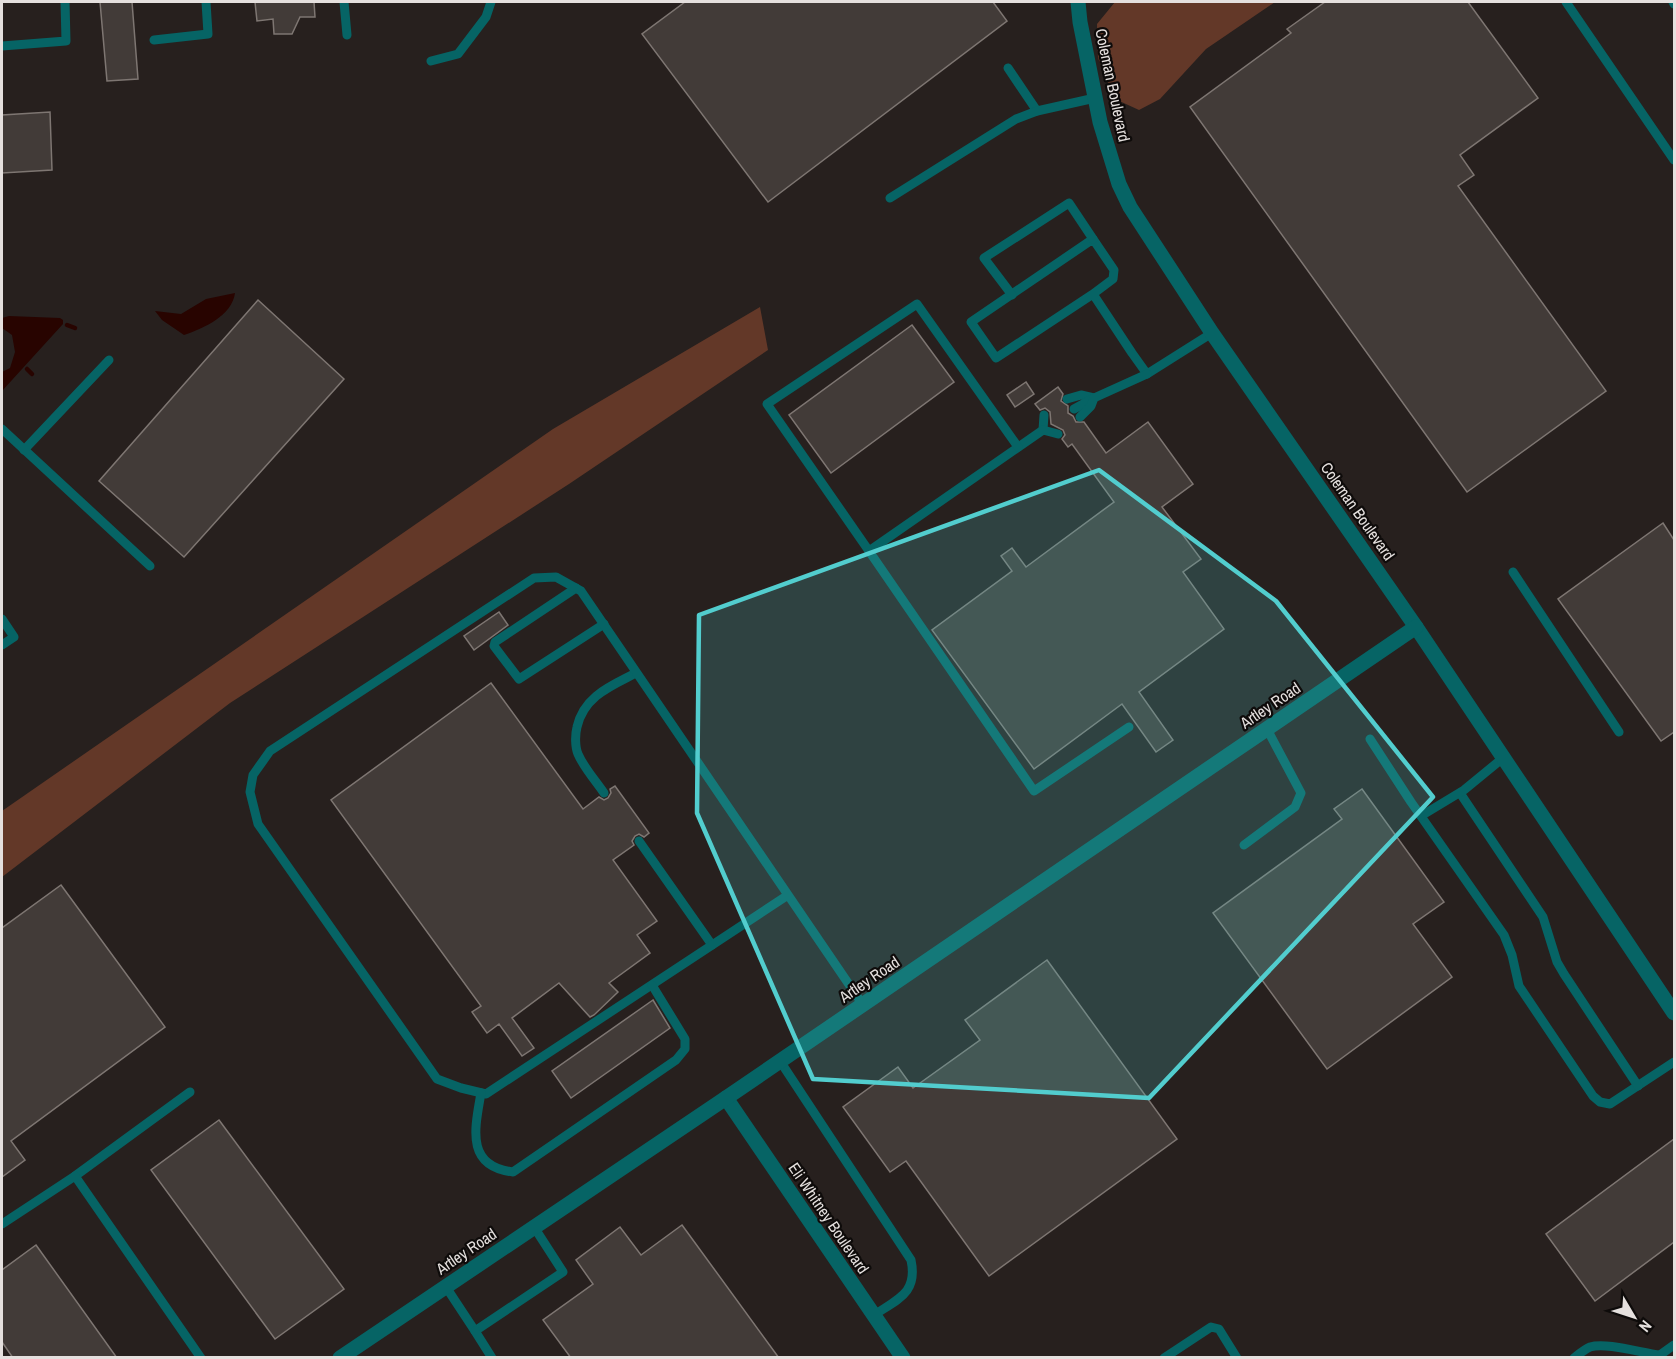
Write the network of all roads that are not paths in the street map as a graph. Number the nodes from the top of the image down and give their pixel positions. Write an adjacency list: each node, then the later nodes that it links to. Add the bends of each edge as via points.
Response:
1 (65, 2): 9 (lane, via 66,41)
2 (206, 2): 8 (lane, via 208,34)
3 (344, 2): 7 (lane)
4 (491, 2): 10 (lane, via 486,17 458,54)
5 (1078, 2): 12 (street, Coleman Boulevard)
6 (1566, 2): 14 (lane)
7 (347, 34)
8 (154, 40)
9 (2, 46)
10 (431, 61)
11 (1008, 68): 13 (lane)
12 (1095, 98): 13 (lane); 19 (street, Coleman Boulevard, via 1119,184 1130,207)
13 (1038, 111): 15 (lane, via 1016,119)
14 (1674, 160)
15 (890, 198)
16 (1093, 239): 17 (lane, via 1114,270 1113,279); 18 (lane); 18 (lane, via 1069,203 984,258)
17 (1093, 294): 18 (lane, via 996,358 971,322); 21 (lane)
18 (1012, 295)
19 (1212, 333): 21 (lane); 37 (street, Coleman Boulevard)
20 (109, 360): 30 (lane)
21 (1147, 374): 22 (lane)
22 (1094, 398): 23 (lane, via 1081,395); 24 (lane, via 1091,406)
23 (1067, 399)
24 (1077, 413)
25 (1044, 415): 26 (lane)
26 (1047, 427): 28 (lane); 29 (lane)
27 (2, 429): 30 (lane)
28 (1058, 434)
29 (1018, 447): 31 (lane); 31 (lane, via 917,304 767,404)
30 (24, 450): 32 (lane)
31 (869, 551): 40 (lane, via 1034,791)
32 (150, 566)
33 (1513, 572): 42 (lane)
34 (576, 588): 36 (lane); 36 (lane, via 495,642 494,646 519,679); 59 (lane, via 556,577 534,578 270,752 253,775 250,792 258,824 417,1052 437,1079)
35 (2, 618): 38 (lane, via 14,637)
36 (604, 624): 39 (lane)
37 (1416, 627): 41 (street, Artley Road); 44 (street, Coleman Boulevard)
38 (2, 645)
39 (636, 673): 45 (lane, via 601,691 579,717 577,753); 50 (lane)
40 (1129, 727)
41 (1267, 729): 49 (lane, via 1301,793 1295,807); 53 (street, Artley Road)
42 (1619, 732)
43 (1370, 739): 47 (lane)
44 (1503, 758): 46 (lane); 54 (street, Coleman Boulevard)
45 (604, 793)
46 (1460, 793): 47 (lane); 57 (lane, via 1543,917 1557,962)
47 (1421, 816): 57 (lane, via 1504,935 1519,986 1593,1096 1610,1104)
48 (639, 841): 51 (lane)
49 (1244, 845)
50 (788, 895): 51 (lane); 53 (lane)
51 (712, 945): 52 (lane)
52 (652, 984): 59 (lane, via 486,1094); 59 (lane, via 685,1039 685,1049 676,1060 513,1172 488,1164 478,1152 474,1132)
53 (862, 1005): 55 (street, Artley Road)
54 (1674, 1013)
55 (780, 1061): 60 (street, Artley Road); 65 (lane, via 911,1260 911,1285)
56 (1674, 1062): 57 (lane)
57 (1638, 1086)
58 (190, 1092): 61 (lane)
59 (481, 1093)
60 (726, 1098): 63 (street, Artley Road); 65 (street, Eli Whitney Boulevard)
61 (75, 1176): 62 (lane); 68 (lane)
62 (2, 1224)
63 (534, 1227): 64 (street, Artley Road); 66 (lane, via 563,1272)
64 (446, 1287): 66 (lane); 69 (street, Artley Road)
65 (874, 1315): 71 (street, Eli Whitney Boulevard)
66 (475, 1331): 70 (lane)
67 (1674, 1345): 74 (lane, via 1660,1354 1590,1347)
68 (201, 1358)
69 (340, 1358)
70 (492, 1358)
71 (903, 1358)
72 (1164, 1358): 73 (lane, via 1210,1327 1219,1329)
73 (1237, 1358)
74 (1574, 1358)

